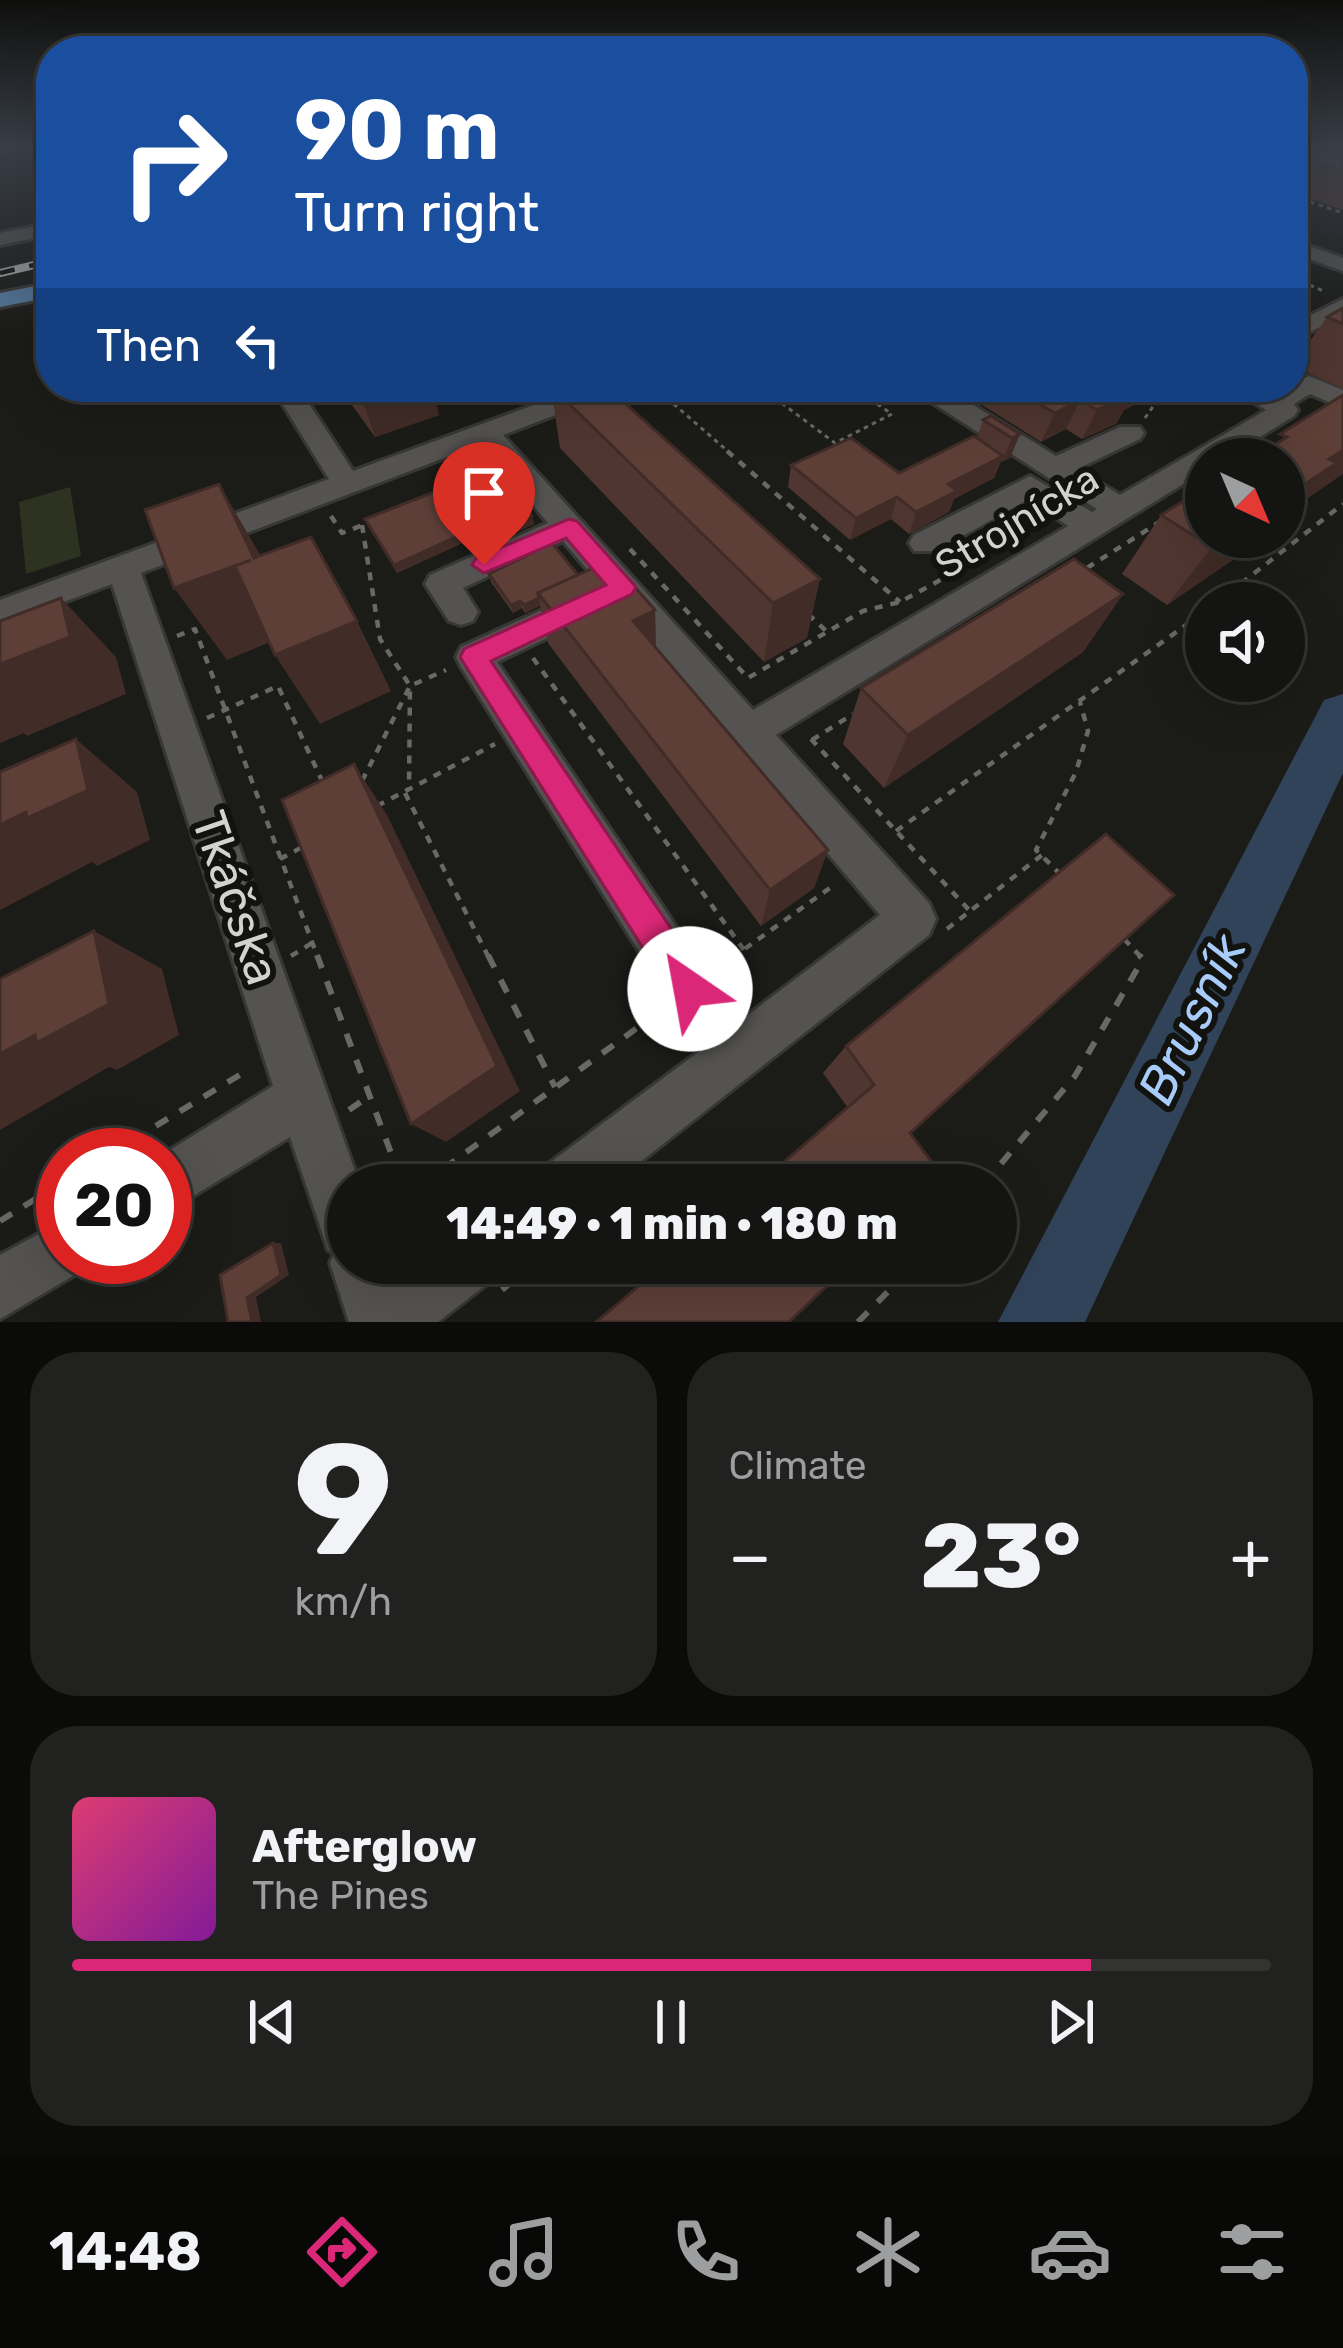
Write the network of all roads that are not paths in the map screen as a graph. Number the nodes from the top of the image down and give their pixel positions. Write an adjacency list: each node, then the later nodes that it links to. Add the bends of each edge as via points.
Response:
1 (36, 232): 2 (street)
2 (0, 239)
3 (1308, 252): 4 (street)
4 (1343, 266)
5 (36, 293): 7 (main road)
6 (1335, 299): 8 (street)
7 (0, 300)
8 (1308, 321)
9 (1308, 385): 10 (street)
10 (1343, 400)
11 (292, 402): 20 (street)
12 (568, 402): 17 (street)
13 (951, 402): 19 (street)
14 (1268, 402): 16 (street)
15 (1278, 402): 16 (street)
16 (1275, 404): 21 (street, Strojnícka, via 1285,410)
17 (486, 433): 20 (street); 22 (street)
18 (1130, 433): 19 (street)
19 (1054, 468): 21 (street)
20 (333, 489): 24 (street)
21 (1106, 518): 23 (street, via 1030,486); 28 (street, Strojnícka)
22 (569, 526): 25 (street); 26 (street, via 442,584)
23 (925, 542)
24 (123, 567): 27 (street); 30 (street, Tkáčska)
25 (623, 587): 28 (street); 29 (street, via 474,657)
26 (461, 611)
27 (0, 613)
28 (768, 721): 29 (street, via 913,919)
29 (734, 1057): 31 (street)
30 (303, 1098): 32 (street); 33 (street, Tkáčska)
31 (594, 1164)
32 (192, 1168)
33 (327, 1168)
34 (36, 1267): 37 (street)
35 (366, 1284): 38 (street)
36 (439, 1284): 39 (street)
37 (0, 1289)
38 (379, 1322)
39 (390, 1322)

